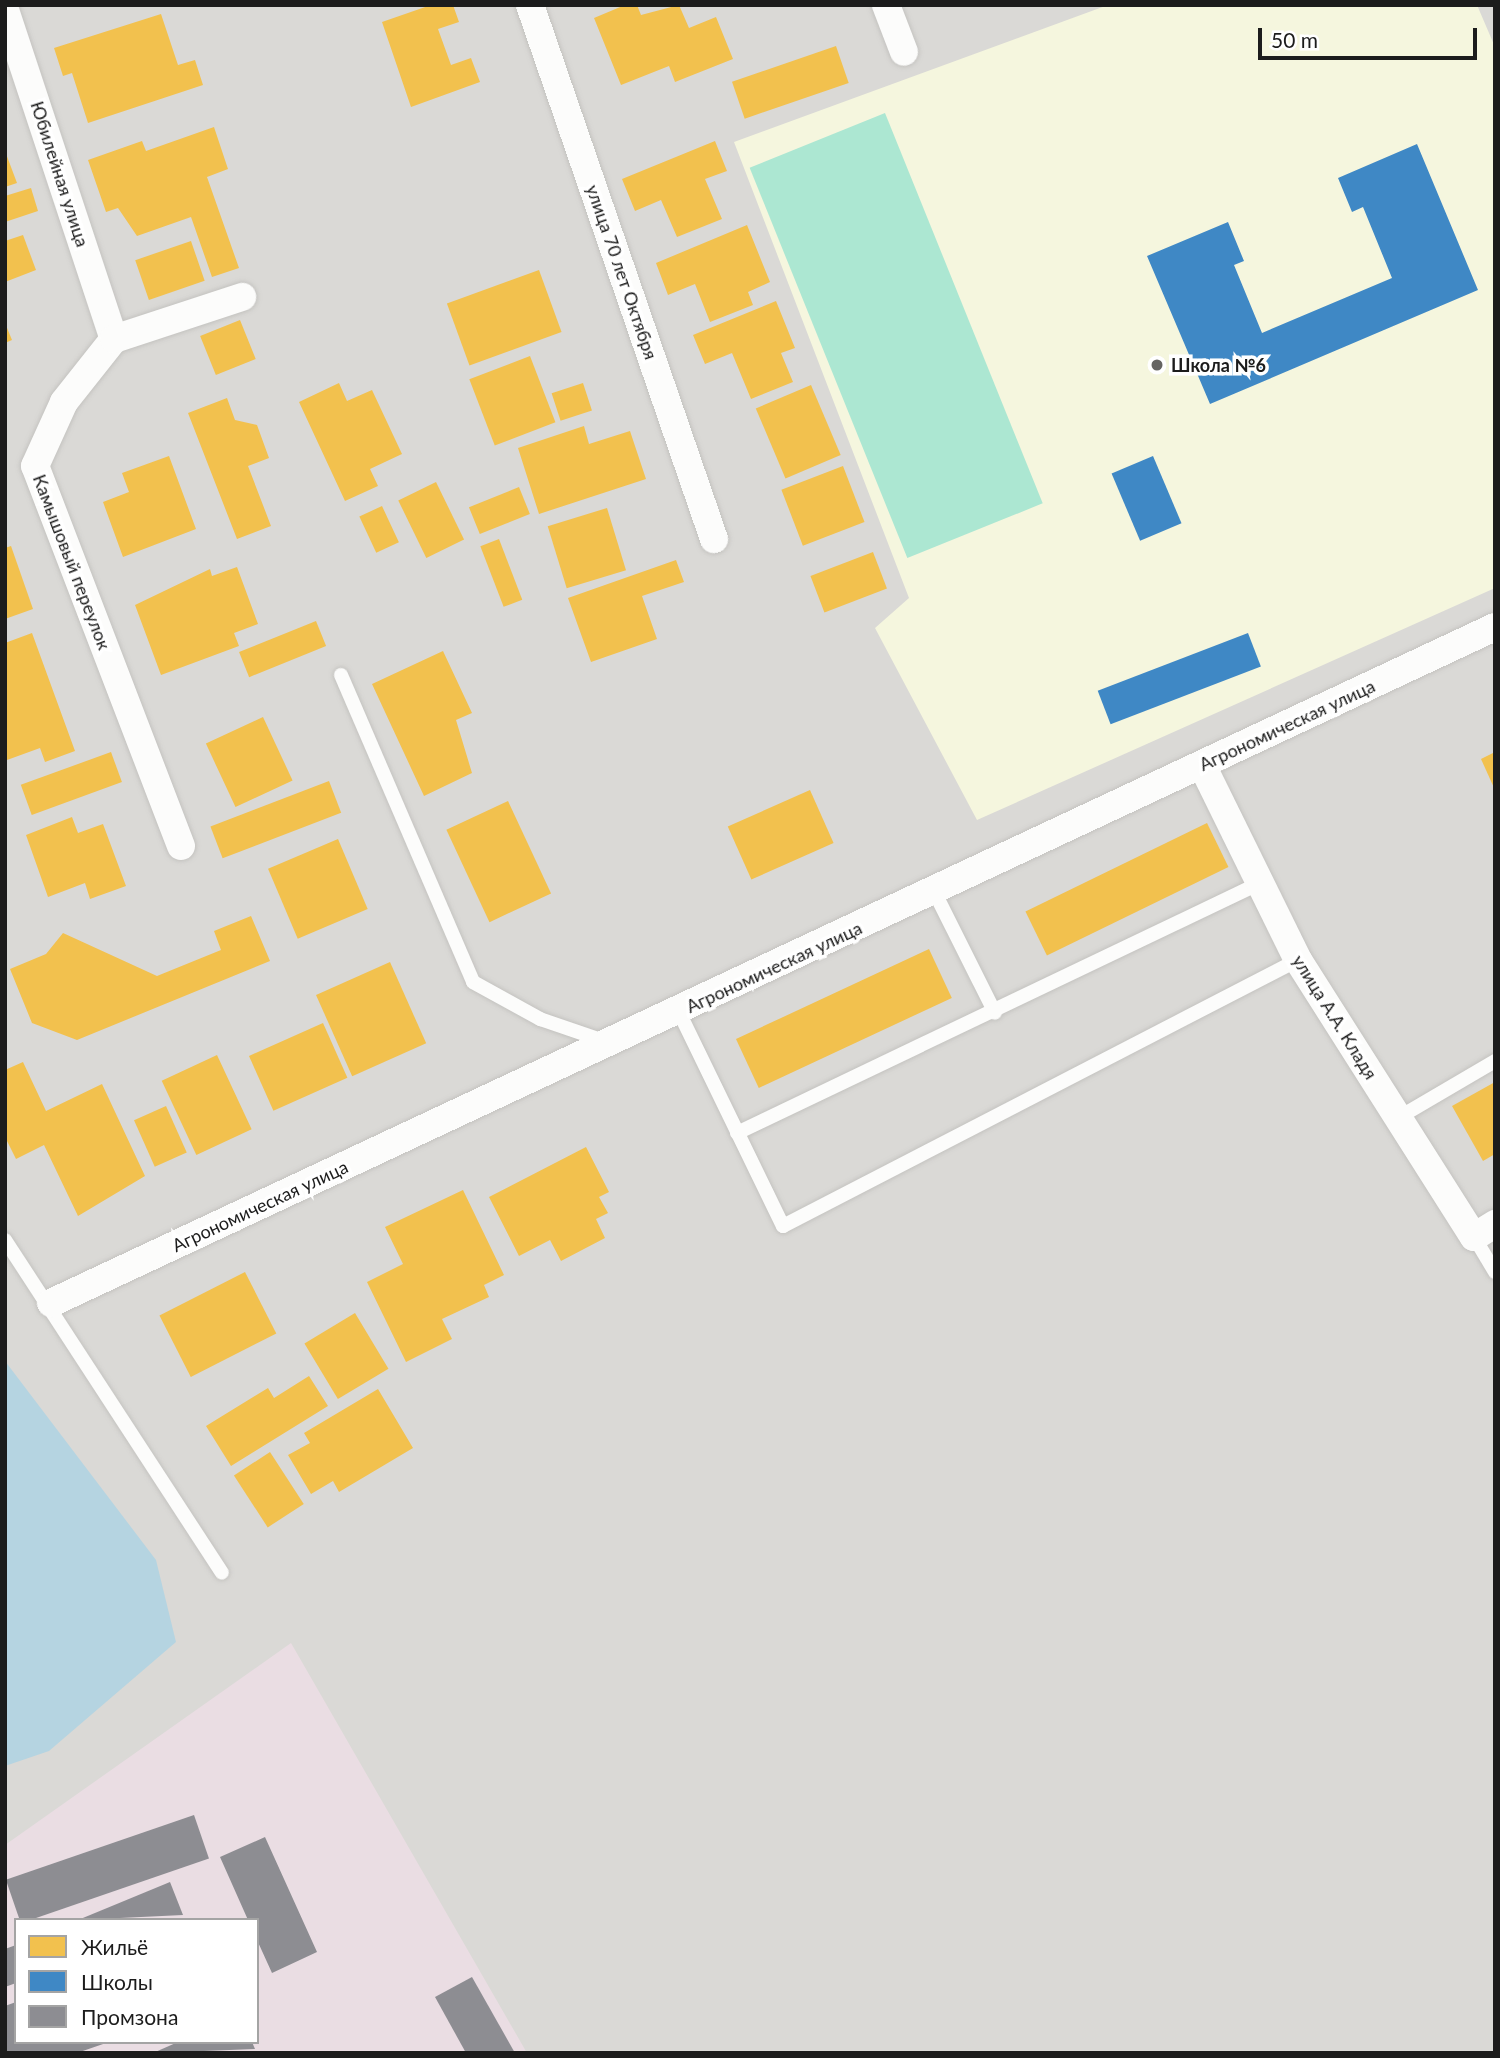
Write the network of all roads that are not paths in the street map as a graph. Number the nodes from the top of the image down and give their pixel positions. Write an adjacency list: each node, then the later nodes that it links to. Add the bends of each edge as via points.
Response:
1 (530, 5): 7 (street, улица 70 лет Октября)
2 (886, 5): 4 (street)
3 (5, 10): 6 (street, Юбилейная улица)
4 (904, 52)
5 (242, 297): 6 (street)
6 (114, 339): 11 (street, Камышовый переулок, via 64,402 35,466)
7 (714, 540)
8 (1495, 627): 10 (street, Агрономическая улица)
9 (341, 675): 17 (lane, via 472,982 540,1019)
10 (1202, 765): 12 (street, улица А.А. Кладя); 13 (street, Агрономическая улица)
11 (181, 846)
12 (1260, 883): 14 (street, улица А.А. Кладя); 16 (lane)
13 (934, 891): 15 (street, Агрономическая улица); 16 (lane)
14 (1298, 960): 19 (street, улица А.А. Кладя); 20 (lane, via 783,1226)
15 (679, 1012): 17 (street, Агрономическая улица); 20 (lane)
16 (995, 1013): 20 (lane)
17 (611, 1043): 24 (street, Агрономическая улица)
18 (1495, 1061): 19 (lane)
19 (1398, 1118): 21 (street, улица А.А. Кладя)
20 (737, 1133)
21 (1484, 1231): 23 (lane)
22 (5, 1240): 24 (lane)
23 (1495, 1272)
24 (51, 1303): 25 (lane)
25 (222, 1573)

